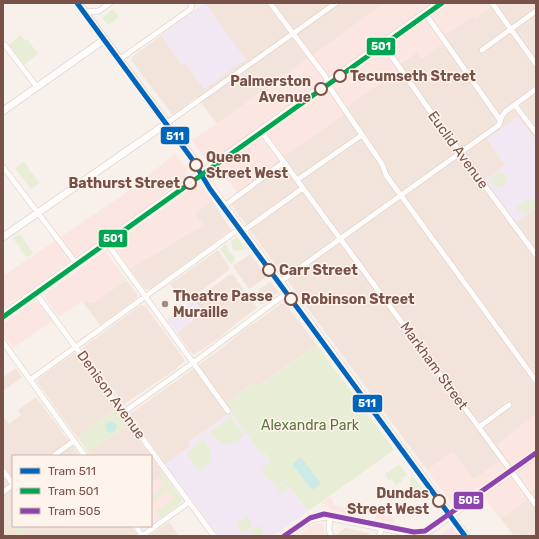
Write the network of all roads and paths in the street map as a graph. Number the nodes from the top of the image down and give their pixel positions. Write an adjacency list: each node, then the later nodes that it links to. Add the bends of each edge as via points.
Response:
1 (78, 3): 9 (main road)
2 (110, 3): 9 (street, via 99,10)
3 (192, 3): 17 (street, via 191,9)
4 (270, 3): 12 (street)
5 (336, 3): 12 (street)
6 (439, 3): 10 (main road)
7 (492, 3): 11 (street)
8 (536, 11): 11 (street)
9 (85, 12): 13 (main road)
10 (425, 13): 15 (main road); 24 (street)
11 (511, 29): 16 (street); 18 (street)
12 (294, 34): 19 (street); 25 (street)
13 (105, 39): 17 (main road); 20 (main road)
14 (5, 44): 20 (street)
15 (383, 44): 19 (main road); 29 (street, Euclid Avenue)
16 (482, 50)
17 (120, 60): 25 (main road)
18 (536, 64)
19 (328, 83): 26 (main road); 28 (street)
20 (37, 87): 23 (main road)
21 (536, 89): 22 (street)
22 (515, 105): 24 (street, via 506,111); 27 (street)
23 (3, 111)
24 (500, 120): 29 (street, via 499,125)
25 (167, 123): 32 (main road); 37 (main road)
26 (261, 130): 30 (street, Markham Street); 32 (main road)
27 (536, 133)
28 (362, 135): 33 (street); 35 (street)
29 (460, 153): 35 (street); 42 (street, Euclid Avenue)
30 (284, 162): 33 (street, Markham Street); 36 (street)
31 (3, 167): 37 (street)
32 (202, 173): 36 (main road); 41 (main road)
33 (297, 180): 34 (street, Markham Street)
34 (303, 188): 38 (street); 40 (street, Markham Street)
35 (400, 196): 40 (street); 53 (street)
36 (224, 206): 38 (main road)
37 (37, 213): 39 (main road); 43 (street)
38 (242, 230): 44 (main road); 47 (street)
39 (3, 237)
40 (341, 240): 44 (street); 57 (street, Markham Street)
41 (106, 242): 43 (main road); 47 (street)
42 (536, 255)
43 (76, 263): 45 (main road)
44 (280, 282): 46 (main road)
45 (36, 292): 48 (main road); 50 (street, Denison Avenue)
46 (288, 292): 51 (street); 69 (main road)
47 (144, 297): 50 (street); 51 (street)
48 (3, 315)
49 (3, 342): 52 (street)
50 (76, 347): 52 (street); 56 (street, Denison Avenue)
51 (193, 363): 55 (street); 56 (street)
52 (30, 380): 58 (street)
53 (536, 381)
54 (509, 405): 57 (street)
55 (228, 411)
56 (124, 412): 67 (street, Denison Avenue)
57 (479, 427): 63 (street, Markham Street)
58 (74, 440): 60 (street); 61 (street)
59 (536, 454): 63 (main road)
60 (54, 455)
61 (85, 455)
62 (3, 470): 64 (street)
63 (511, 472): 68 (street, Markham Street); 69 (main road)
64 (12, 484)
65 (12, 486): 66 (street)
66 (3, 492)
67 (189, 502): 73 (street); 74 (street, Denison Avenue)
68 (536, 506)
69 (451, 515): 72 (main road, via 420,534); 78 (main road)
70 (330, 516): 72 (main road); 75 (main road, via 313,518); 76 (street)
71 (137, 527): 73 (street)
72 (382, 527): 77 (street)
73 (142, 536)
74 (214, 536)
75 (286, 536)
76 (331, 536)
77 (379, 536)
78 (466, 536)

